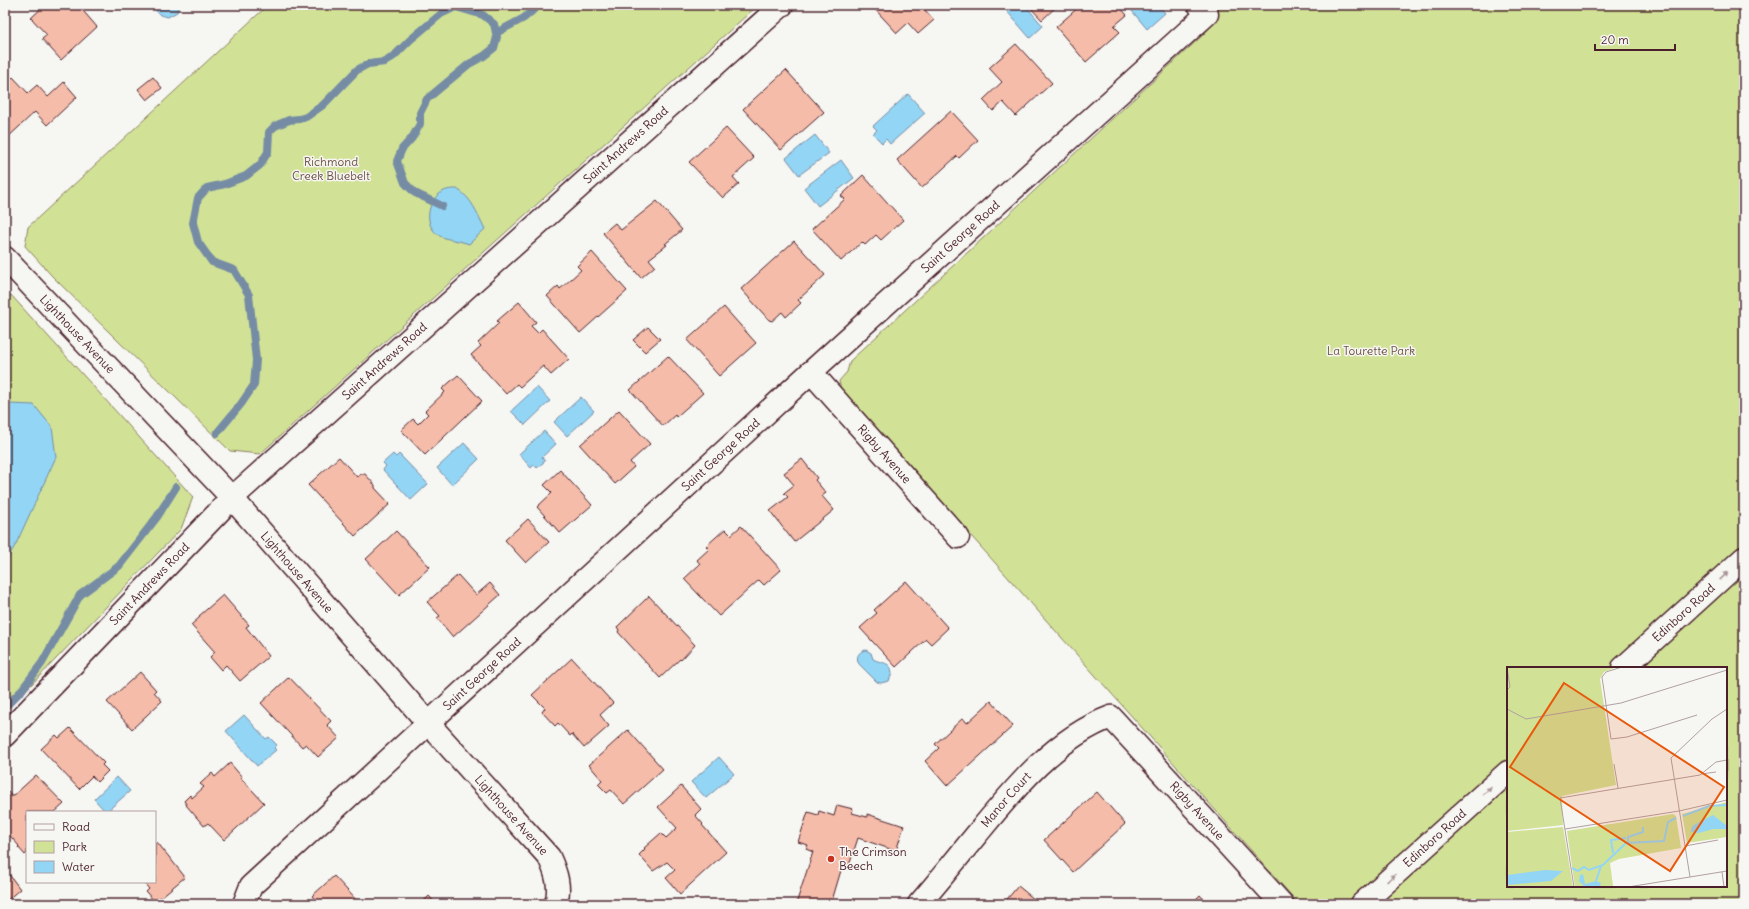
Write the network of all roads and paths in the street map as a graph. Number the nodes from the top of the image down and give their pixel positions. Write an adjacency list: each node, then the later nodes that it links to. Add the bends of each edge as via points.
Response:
1 (782, 5): 5 (street, Saint Andrews Road)
2 (1203, 9): 4 (street, Saint George Road)
3 (6, 262): 5 (street, Lighthouse Avenue)
4 (811, 372): 6 (street, Rigby Avenue); 10 (street, Saint George Road)
5 (232, 498): 10 (street, Lighthouse Avenue); 11 (street, Saint Andrews Road)
6 (958, 536)
7 (1744, 558): 8 (street, Edinboro Road, one-way to 7)
8 (1624, 667)
9 (1111, 717): 16 (street, Manor Court, via 1097,722 1069,740 1025,779); 17 (street, Rigby Avenue)
10 (428, 723): 13 (street, Saint George Road); 15 (street, Lighthouse Avenue, via 549,857 557,873)
11 (5, 735)
12 (1507, 773): 18 (street, Edinboro Road, one-way to 12)
13 (248, 895): 14 (street, Saint George Road)
14 (231, 904)
15 (556, 904)
16 (920, 904)
17 (1282, 904)
18 (1362, 904)

